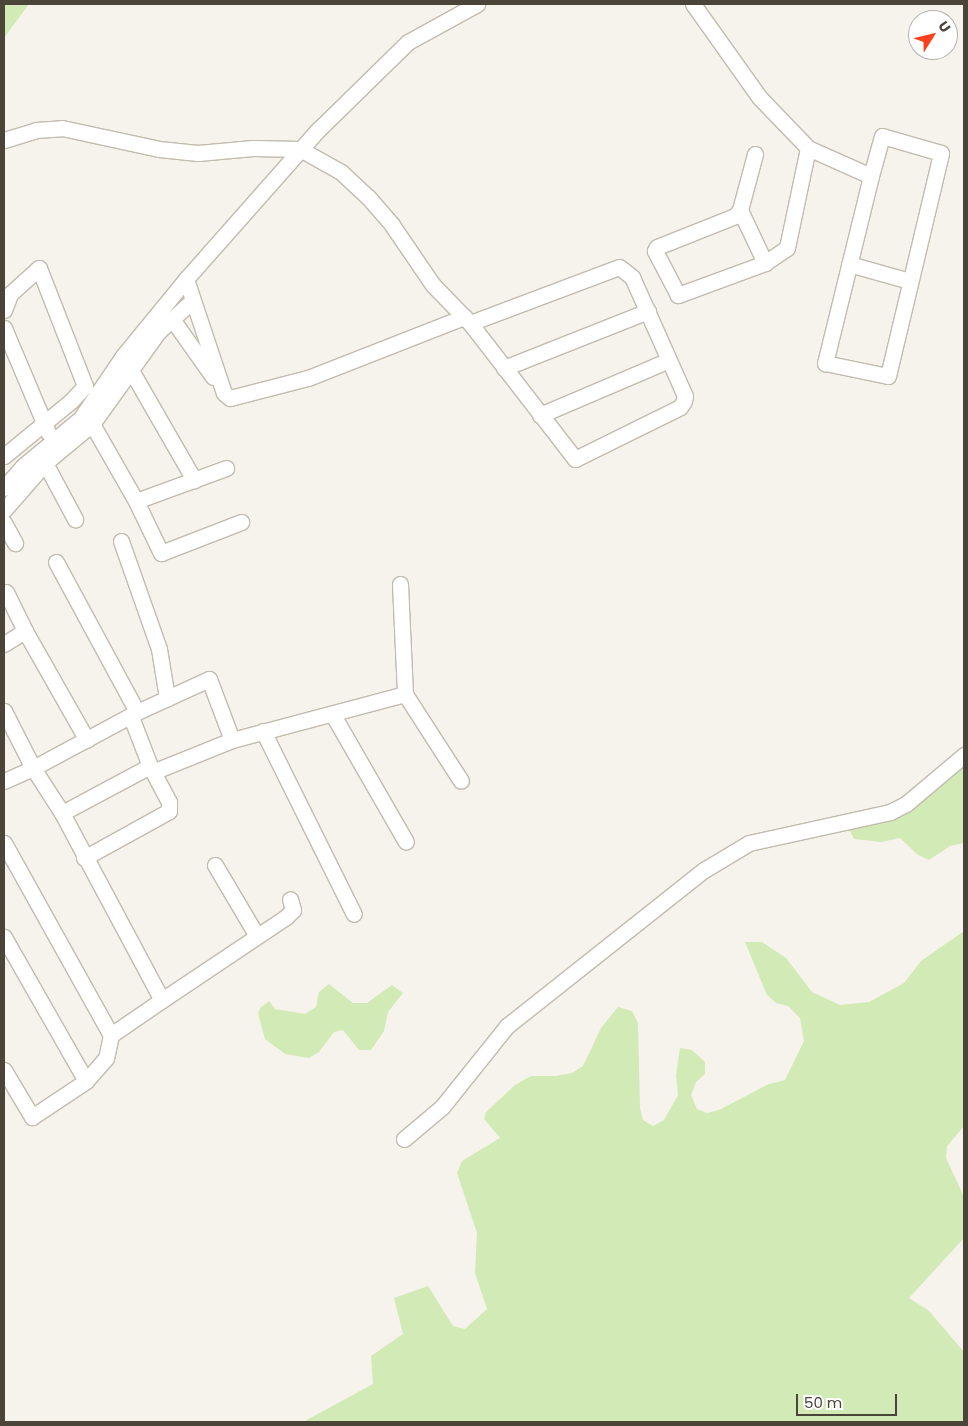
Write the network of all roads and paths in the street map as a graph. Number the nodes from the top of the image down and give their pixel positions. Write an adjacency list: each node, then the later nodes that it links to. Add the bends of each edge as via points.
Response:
1 (477, 4): 5 (street, via 408,42)
2 (693, 4): 4 (street, via 759,97)
3 (9, 138): 5 (street, via 62,128 159,149 198,153 253,148); 6 (street)
4 (808, 148): 8 (street); 10 (street, via 787,248)
5 (300, 150): 12 (street); 18 (street, via 341,172 368,196 445,300)
6 (4, 151)
7 (755, 154): 9 (street)
8 (871, 176): 11 (street); 13 (street, via 882,136 941,153)
9 (740, 210): 10 (street); 10 (street, via 730,218 657,247 655,252 674,292 682,295)
10 (765, 263)
11 (849, 264): 13 (street); 13 (street, via 825,363 888,376)
12 (186, 279): 14 (street); 27 (street, via 123,356 81,418)
13 (910, 281)
14 (192, 301): 17 (street); 23 (street)
15 (4, 310): 25 (street, via 10,294 39,268 85,386)
16 (648, 311): 18 (street, via 632,277 620,267); 20 (street); 21 (street)
17 (172, 320): 22 (street, via 158,332); 23 (street)
18 (467, 320): 21 (street); 23 (street, via 308,378 232,398)
19 (4, 328): 25 (street)
20 (669, 360): 24 (street); 24 (street, via 685,396 680,407 577,459)
21 (504, 368): 24 (street)
22 (132, 372): 26 (street); 31 (street)
23 (224, 393)
24 (540, 415)
25 (42, 424): 27 (street); 28 (street)
26 (92, 424): 29 (street); 33 (street)
27 (53, 440): 32 (street)
28 (4, 456)
29 (45, 463): 34 (street); 35 (street)
30 (226, 468): 31 (street)
31 (194, 480): 33 (street)
32 (4, 488)
33 (136, 501): 36 (street, via 161,553)
34 (4, 510)
35 (75, 520)
36 (242, 522)
37 (4, 523): 39 (street)
38 (121, 541): 46 (street, via 159,649)
39 (15, 543)
40 (56, 562): 48 (street)
41 (400, 584): 45 (street)
42 (6, 592): 43 (street)
43 (25, 631): 44 (street); 51 (street)
44 (4, 644)
45 (405, 694): 49 (street); 57 (street)
46 (166, 698): 48 (street); 52 (street, via 209,679)
47 (4, 711): 54 (street)
48 (134, 715): 51 (street); 55 (street)
49 (332, 715): 50 (street); 59 (street)
50 (263, 731): 52 (street); 64 (street)
51 (87, 740): 54 (street)
52 (232, 740): 55 (street)
53 (964, 755): 71 (street, via 906,804 890,812 749,843 704,870 507,1026 442,1107)
54 (33, 768): 56 (street); 58 (street)
55 (152, 769): 58 (street); 61 (street, via 169,802 169,811)
56 (4, 781)
57 (461, 781)
58 (62, 813): 61 (street)
59 (406, 842)
60 (4, 843): 68 (street)
61 (84, 858): 67 (street)
62 (215, 865): 65 (street)
63 (290, 899): 65 (street, via 293,910)
64 (354, 914)
65 (257, 936): 67 (street)
66 (4, 937): 70 (street)
67 (162, 1000): 68 (street)
68 (111, 1035): 70 (street, via 106,1058)
69 (4, 1070): 70 (street, via 32,1117)
70 (86, 1081)
71 (404, 1139)

